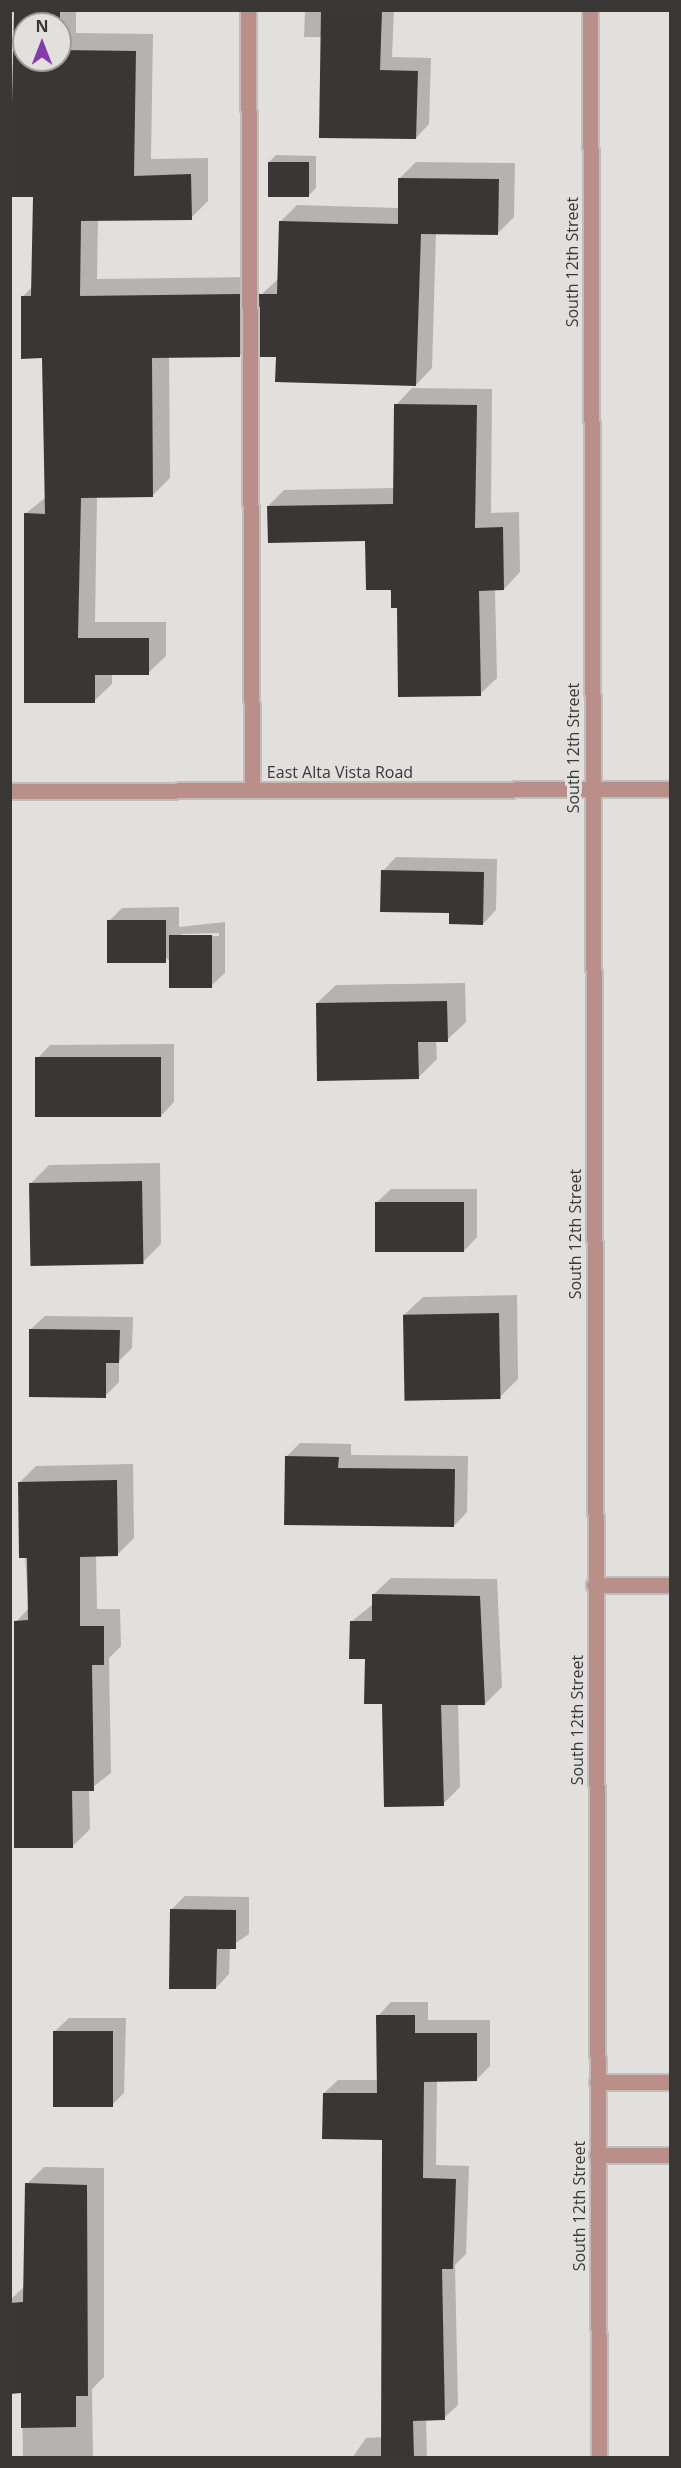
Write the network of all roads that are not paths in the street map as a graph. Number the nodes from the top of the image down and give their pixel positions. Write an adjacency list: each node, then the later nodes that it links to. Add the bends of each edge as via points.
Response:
1 (248, 10): 5 (street)
2 (590, 10): 3 (street, South 12th Street)
3 (591, 789): 4 (street, East Alta Vista Road); 5 (street, East Alta Vista Road); 7 (street, South 12th Street)
4 (670, 789)
5 (252, 790): 6 (street, East Alta Vista Road)
6 (10, 792)
7 (594, 1585): 8 (street); 9 (street, South 12th Street)
8 (670, 1585)
9 (597, 2082): 10 (street); 11 (street, South 12th Street)
10 (670, 2082)
11 (597, 2155): 12 (street); 13 (street, South 12th Street)
12 (670, 2156)
13 (599, 2457)

